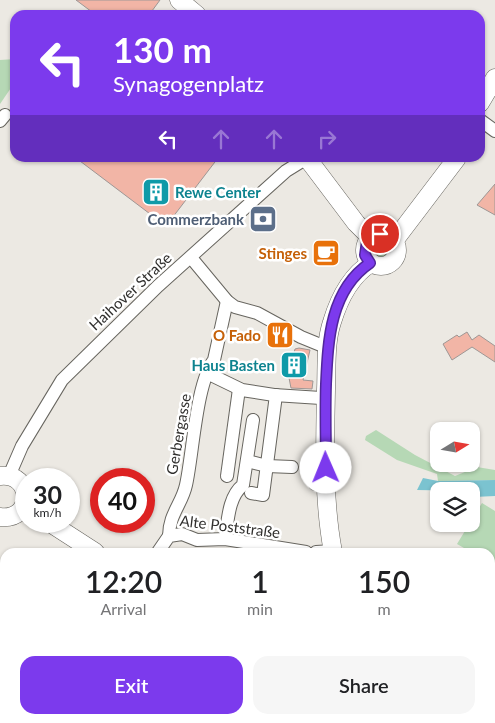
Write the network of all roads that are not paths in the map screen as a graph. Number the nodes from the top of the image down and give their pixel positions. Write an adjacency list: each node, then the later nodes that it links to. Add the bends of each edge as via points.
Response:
1 (179, 0): 2 (street)
2 (190, 10)
3 (495, 78): 4 (street)
4 (485, 95)
5 (301, 162): 23 (street, Haihover Straße, via 286,171 158,286 62,380)
6 (310, 162): 8 (street)
7 (454, 162): 9 (street)
8 (370, 238): 9 (street, via 380,234); 11 (street, via 364,250)
9 (394, 241): 11 (street, via 397,254 392,262 383,266)
10 (193, 260): 12 (street)
11 (370, 263): 35 (street, via 353,278 335,311 329,331 324,428)
12 (226, 302): 13 (street, via 257,313); 14 (street, Gerbergasse, via 214,360)
13 (323, 346)
14 (207, 373): 15 (street); 30 (street, Gerbergasse, via 186,488 169,523)
15 (239, 389): 16 (street); 24 (street)
16 (276, 395): 17 (street); 20 (street)
17 (321, 398)
18 (253, 420): 19 (street)
19 (247, 461): 20 (street); 31 (street, via 242,485 232,499)
20 (267, 466): 21 (street); 26 (street, via 263,495)
21 (292, 467)
22 (310, 469): 25 (street, via 316,472 315,484)
23 (4, 476)
24 (227, 476)
25 (320, 484)
26 (252, 493)
27 (15, 515): 28 (street)
28 (0, 517)
29 (66, 533): 32 (street)
30 (169, 536): 31 (street, Alte Poststraße, via 182,534 198,540); 33 (street, Alte Poststraße)
31 (224, 539): 34 (street, Alte Poststraße)
32 (89, 548)
33 (161, 548)
34 (281, 548)
35 (327, 548)

